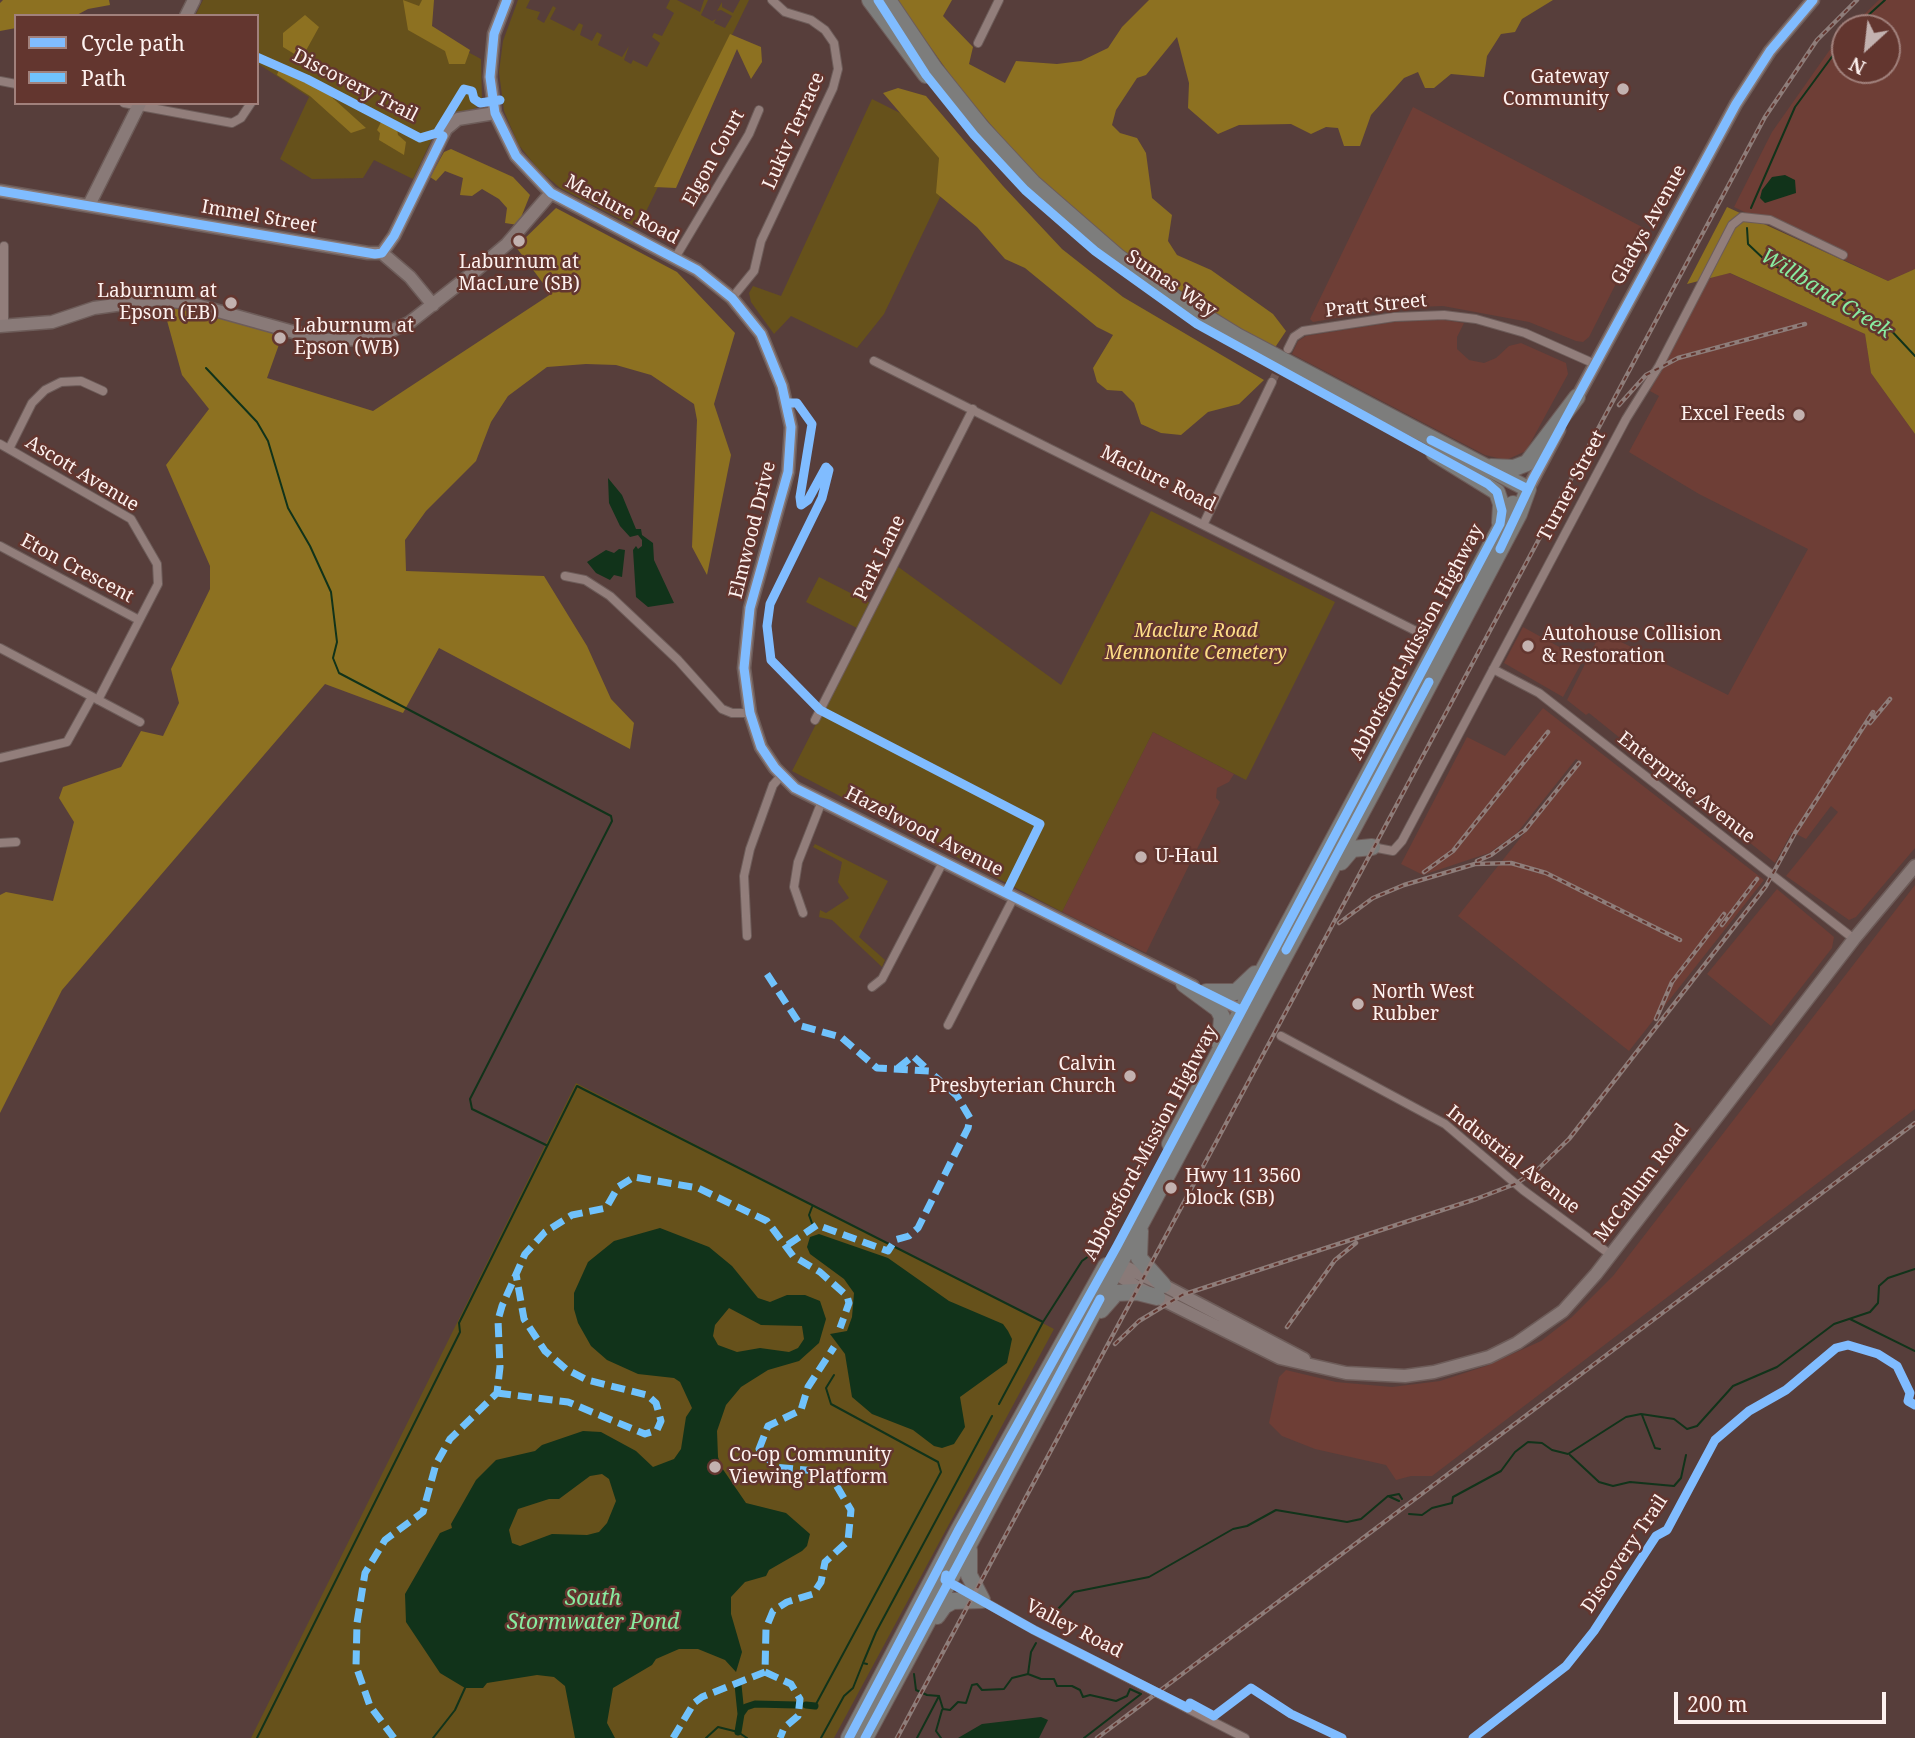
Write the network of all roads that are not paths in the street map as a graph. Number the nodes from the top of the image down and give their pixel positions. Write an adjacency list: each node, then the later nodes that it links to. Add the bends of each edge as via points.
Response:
1 (507, 0): 13 (street, Maclure Road, via 490,60)
2 (772, 0): 21 (street, Lukiv Terrace, via 785,12 825,30 834,43 838,69 761,241 754,271)
3 (870, 0): 9 (highway)
4 (878, 0): 9 (highway, Sumas Way)
5 (888, 0): 32 (highway, Sumas Way, via 982,128 1101,245 1203,316)
6 (999, 0): 8 (street)
7 (1813, 0): 26 (street, Gladys Avenue, via 1770,51 1736,104)
8 (978, 43)
9 (926, 75): 32 (highway, Sumas Way, via 1025,190 1121,272 1221,338)
10 (139, 105): 11 (street, via 232,122 242,118); 16 (street)
11 (250, 105)
12 (759, 110): 20 (street, Elgon Court, via 750,134)
13 (495, 113): 15 (street, Maclure Road, via 516,156); 18 (street, via 458,119 446,130)
14 (0, 191): 16 (street, Immel Street)
15 (551, 194): 20 (street, Maclure Road); 22 (street, via 507,244)
16 (89, 205): 18 (street, Immel Street)
17 (4, 246): 23 (street)
18 (382, 253): 22 (street)
19 (1843, 255): 42 (street, Turner Street, via 1770,220 1742,217 1732,225)
20 (675, 258): 21 (street, Maclure Road)
21 (732, 298): 44 (street, Elmwood Drive, via 768,348 791,427 785,484 750,608 744,668)
22 (433, 305): 23 (street, via 393,331 355,341 313,338 159,299 120,302 52,322)
23 (2, 326)
24 (1288, 349): 26 (street, Pratt Street, via 1303,331 1394,317 1444,315 1525,333)
25 (874, 361): 30 (street, Maclure Road)
26 (1595, 364): 29 (street, Gladys Avenue)
27 (1272, 382): 35 (street)
28 (103, 391): 33 (street, via 81,381 61,382 45,390 32,403)
29 (1577, 397): 32 (highway, via 1531,459 1514,468 1493,468); 34 (street, Gladys Avenue)
30 (973, 409): 35 (street, Maclure Road); 45 (street, Park Lane)
31 (0, 444): 33 (street, Ascott Avenue)
32 (1436, 448): 34 (highway, Sumas Way); 36 (highway, via 1497,492 1502,505)
33 (9, 449): 39 (street, Ascott Avenue, via 131,519 160,574)
34 (1526, 490): 36 (highway, Abbotsford-Mission Highway); 49 (highway, Abbotsford-Mission Highway)
35 (1204, 523): 40 (street, Maclure Road)
36 (1500, 524): 60 (highway, Abbotsford-Mission Highway)
37 (0, 546): 39 (street, Eton Crescent)
38 (565, 576): 44 (street, via 585,580 610,596 722,709)
39 (139, 620): 43 (street)
40 (1424, 635)
41 (0, 648): 43 (street)
42 (1493, 669): 53 (street, Turner Street, via 1402,841 1393,851); 59 (street, Enterprise Avenue, via 1539,693)
43 (95, 698): 46 (street); 47 (street, via 67,742)
44 (750, 713): 48 (street, Elmwood Drive, via 761,747)
45 (815, 720)
46 (140, 722)
47 (0, 758)
48 (781, 776): 50 (street, Hazelwood Avenue); 58 (street, via 773,785 744,876)
49 (1373, 791): 53 (highway, via 1361,824); 60 (highway, Abbotsford-Mission Highway)
50 (821, 801): 54 (street, Hazelwood Avenue); 57 (street, via 798,862 794,887)
51 (16, 842): 52 (street)
52 (0, 843)
53 (1372, 847): 60 (highway, via 1347,853 1296,945)
54 (943, 862): 56 (street, Hazelwood Avenue); 62 (street, via 882,979)
55 (1915, 866): 59 (street, McCallum Road)
56 (1014, 897): 61 (street, Hazelwood Avenue); 65 (street)
57 (803, 912)
58 (747, 936)
59 (1854, 939): 70 (street, McCallum Road)
60 (1271, 967): 63 (highway, via 1236,992); 64 (highway, Abbotsford-Mission Highway); 66 (highway, Abbotsford-Mission Highway)
61 (1184, 984): 63 (street, Hazelwood Avenue); 68 (highway, via 1217,1009 1222,1023)
62 (872, 987)
63 (1206, 992): 64 (street, Hazelwood Avenue)
64 (1241, 1010): 66 (highway); 68 (highway, Abbotsford-Mission Highway)
65 (948, 1025)
66 (1244, 1028): 69 (highway, Abbotsford-Mission Highway)
67 (1281, 1036): 70 (street, Industrial Avenue, via 1445,1124)
68 (1219, 1051): 71 (highway, Abbotsford-Mission Highway)
69 (1142, 1220): 71 (highway, Abbotsford-Mission Highway); 72 (highway, via 1139,1258)
70 (1611, 1255): 72 (street, McCallum Road, via 1563,1311 1517,1343 1462,1366 1405,1376 1346,1373 1313,1365)
71 (1113, 1268): 72 (street, McCallum Road); 73 (highway, Abbotsford-Mission Highway)
72 (1160, 1291): 73 (highway, via 1111,1296)
73 (1033, 1413): 74 (highway, Abbotsford-Mission Highway); 75 (highway, via 954,1556); 78 (highway, Abbotsford-Mission Highway, via 958,1531)
74 (975, 1533): 75 (highway, Abbotsford-Mission Highway); 76 (highway, via 967,1569)
75 (947, 1581): 76 (street, Valley Road); 77 (highway, Abbotsford-Mission Highway); 79 (highway, via 938,1587)
76 (982, 1600): 77 (highway, via 957,1600 944,1606); 81 (street, Valley Road)
77 (899, 1678): 80 (highway, Abbotsford-Mission Highway)
78 (849, 1738)
79 (856, 1738)
80 (865, 1738)
81 (1245, 1738)

